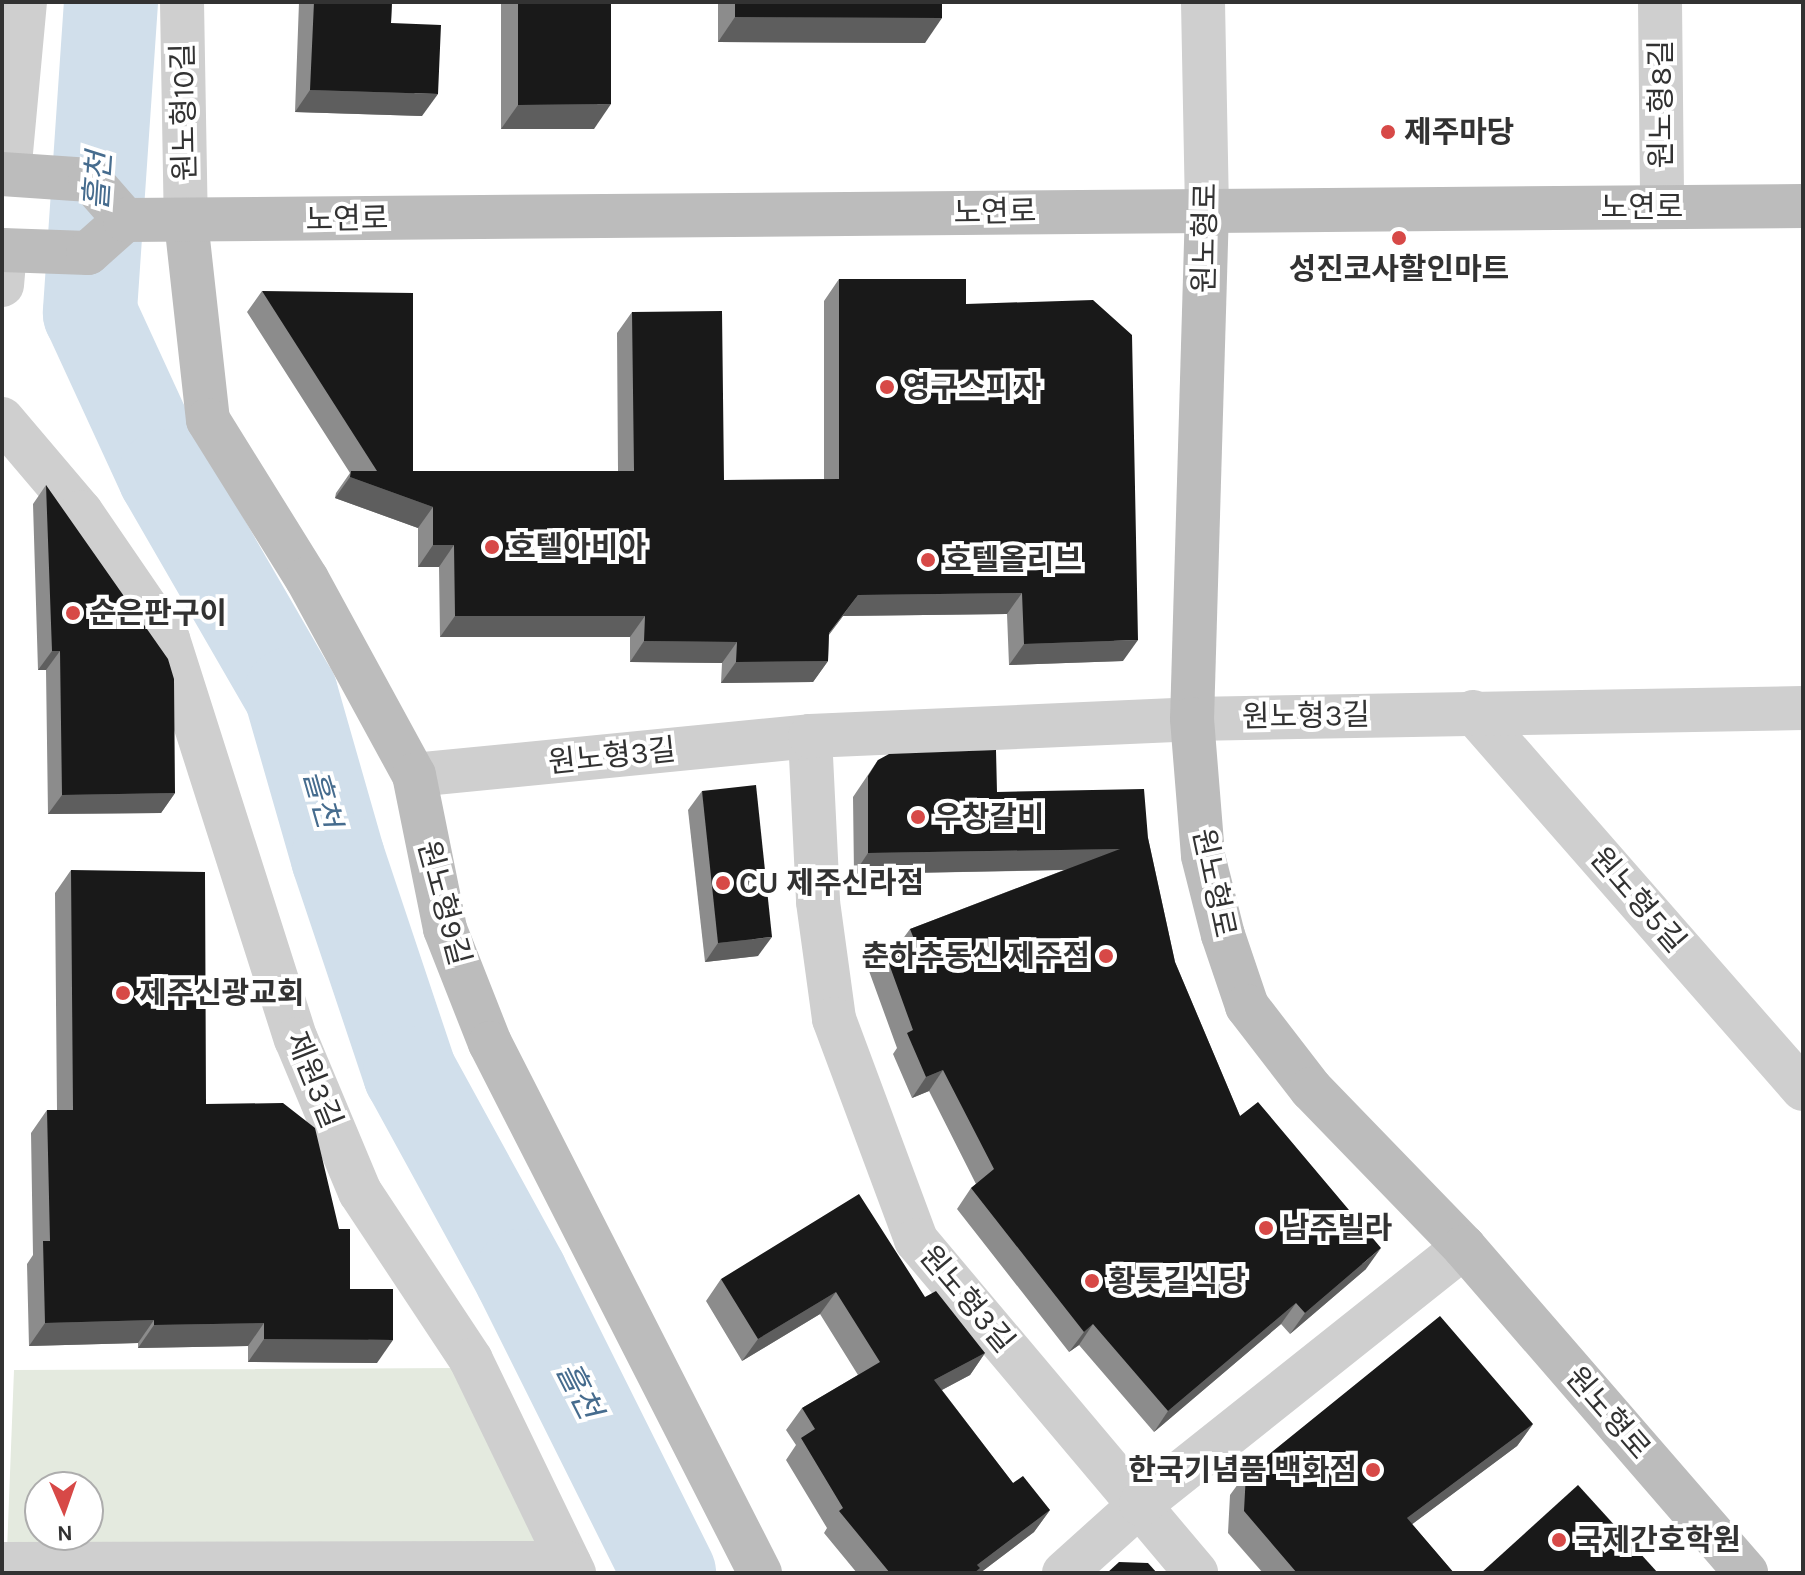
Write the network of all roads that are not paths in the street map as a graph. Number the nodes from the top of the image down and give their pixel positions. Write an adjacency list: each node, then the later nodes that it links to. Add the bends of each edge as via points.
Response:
1 (25, 2): 5 (street)
2 (182, 2): 9 (street, 원노형10길)
3 (1203, 2): 8 (street, 원노형로)
4 (1660, 2): 6 (street, 원노형8길)
5 (15, 174): 9 (street, via 90,180)
6 (1662, 206): 7 (street, 노연로); 8 (street, 노연로)
7 (1803, 206)
8 (1207, 209): 9 (street, 노연로); 14 (street, 원노형로)
9 (156, 220): 10 (street, via 88,253); 16 (street, 원노형9길, via 208,420 307,579)
10 (11, 259)
11 (2, 419): 21 (street, 제원3길, via 81,512 168,639 296,1039 360,1192 471,1360)
12 (1803, 708): 13 (street, 원노형3길)
13 (1473, 712): 14 (street, 원노형3길); 17 (street, 원노형5길)
14 (1192, 719): 15 (street, 원노형3길); 18 (street, 원노형로, via 1203,856 1247,1006 1311,1089)
15 (810, 736): 16 (street, 원노형3길); 19 (street, 원노형3길, via 818,902 834,1019 916,1240)
16 (414, 775): 22 (street, 원노형9길, via 445,929 490,1043)
17 (1803, 1089)
18 (1464, 1247): 19 (street); 25 (street, 원노형로)
19 (1141, 1504): 23 (street); 24 (street, 원노형3길)
20 (2, 1564): 21 (street, 제원3길)
21 (572, 1568)
22 (760, 1573)
23 (1064, 1573)
24 (1196, 1573)
25 (1746, 1573)

